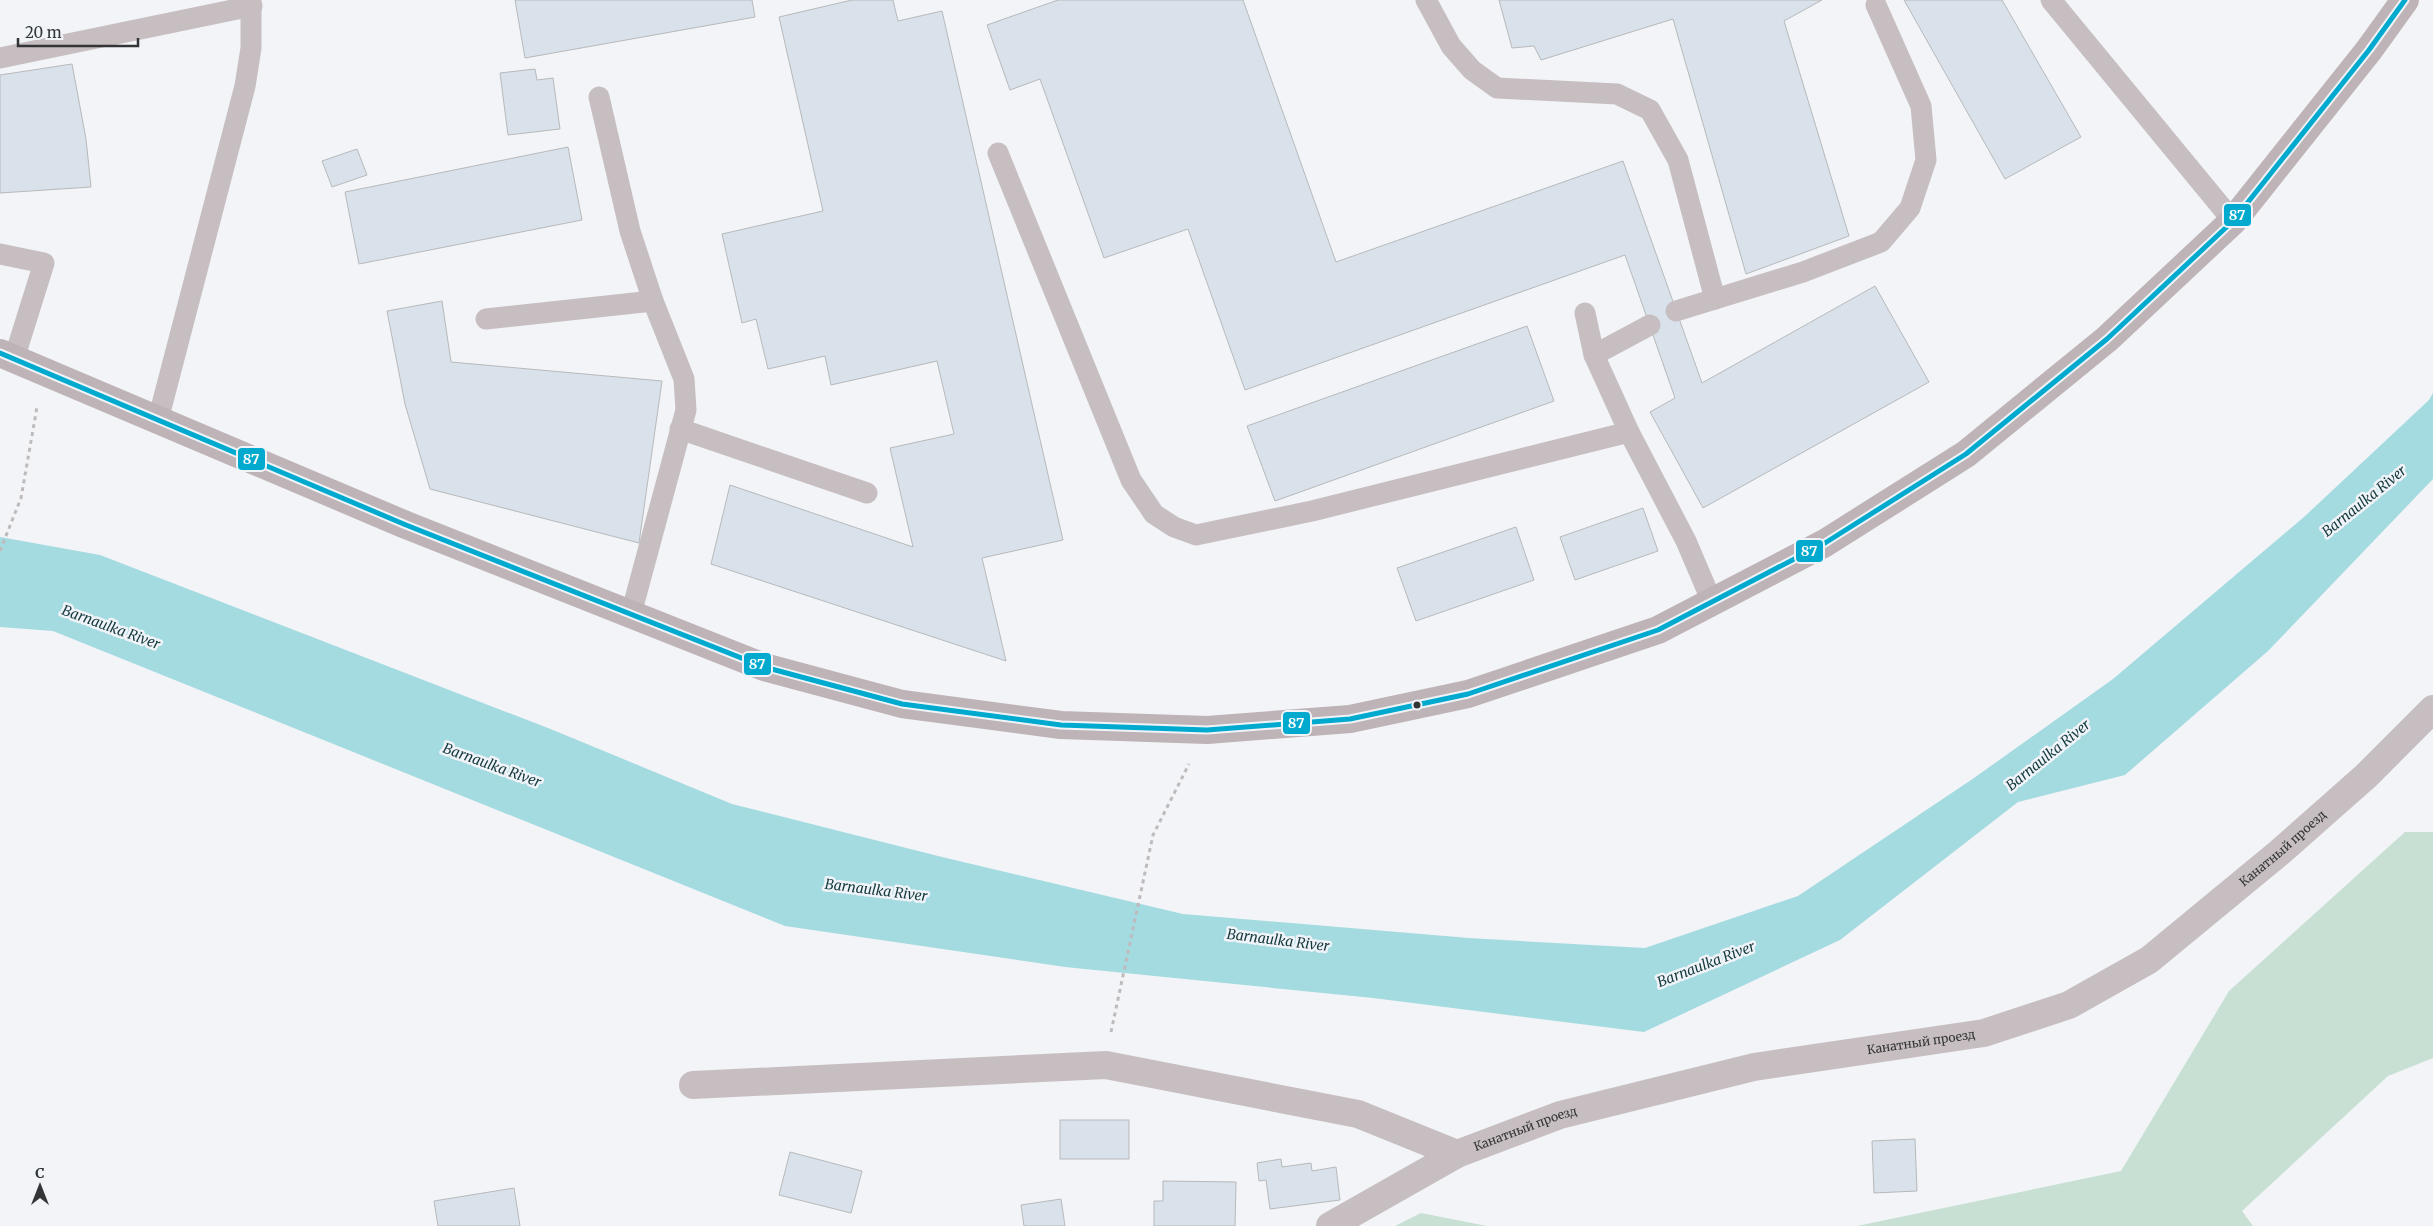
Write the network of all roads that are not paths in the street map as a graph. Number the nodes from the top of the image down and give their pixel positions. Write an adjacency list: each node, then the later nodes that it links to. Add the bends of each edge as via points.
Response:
1 (1426, 0): 11 (lane, via 1451,46 1472,70 1498,88 1616,94 1650,110 1678,160)
2 (2051, 0): 9 (lane)
3 (2405, 0): 9 (main road)
4 (251, 3): 6 (lane); 19 (lane, via 251,48 246,86)
5 (1876, 5): 11 (lane, via 1921,106 1926,160 1910,208 1881,242 1803,272)
6 (0, 58)
7 (599, 97): 12 (lane, via 630,231)
8 (998, 153): 21 (lane, via 1131,480 1154,514 1174,527 1196,535 1312,511)
9 (2232, 221): 23 (main road, via 2108,339 1966,454 1825,543)
10 (0, 254): 18 (lane, via 44,263)
11 (1715, 299): 13 (lane)
12 (653, 301): 15 (lane); 20 (lane, via 684,380 686,410)
13 (1676, 311)
14 (1585, 312): 17 (lane)
15 (486, 319)
16 (1650, 325): 17 (lane)
17 (1594, 355): 21 (lane)
18 (7, 356): 19 (main road)
19 (158, 420): 24 (main road, via 406,525)
20 (680, 429): 22 (lane); 24 (lane)
21 (1629, 432): 23 (lane, via 1686,542)
22 (867, 493)
23 (1712, 602): 24 (main road, via 1658,630 1468,694 1350,719 1206,730 1062,726 902,704 764,667)
24 (631, 614)
25 (2433, 709): 27 (street, Канатный проезд, via 2366,776 2287,846 2149,960 2069,1005 1984,1033 1744,1070 1560,1115)
26 (693, 1085): 27 (street, via 1106,1066 1358,1114)
27 (1457, 1154): 28 (street, Канатный проезд)
28 (1330, 1226)

